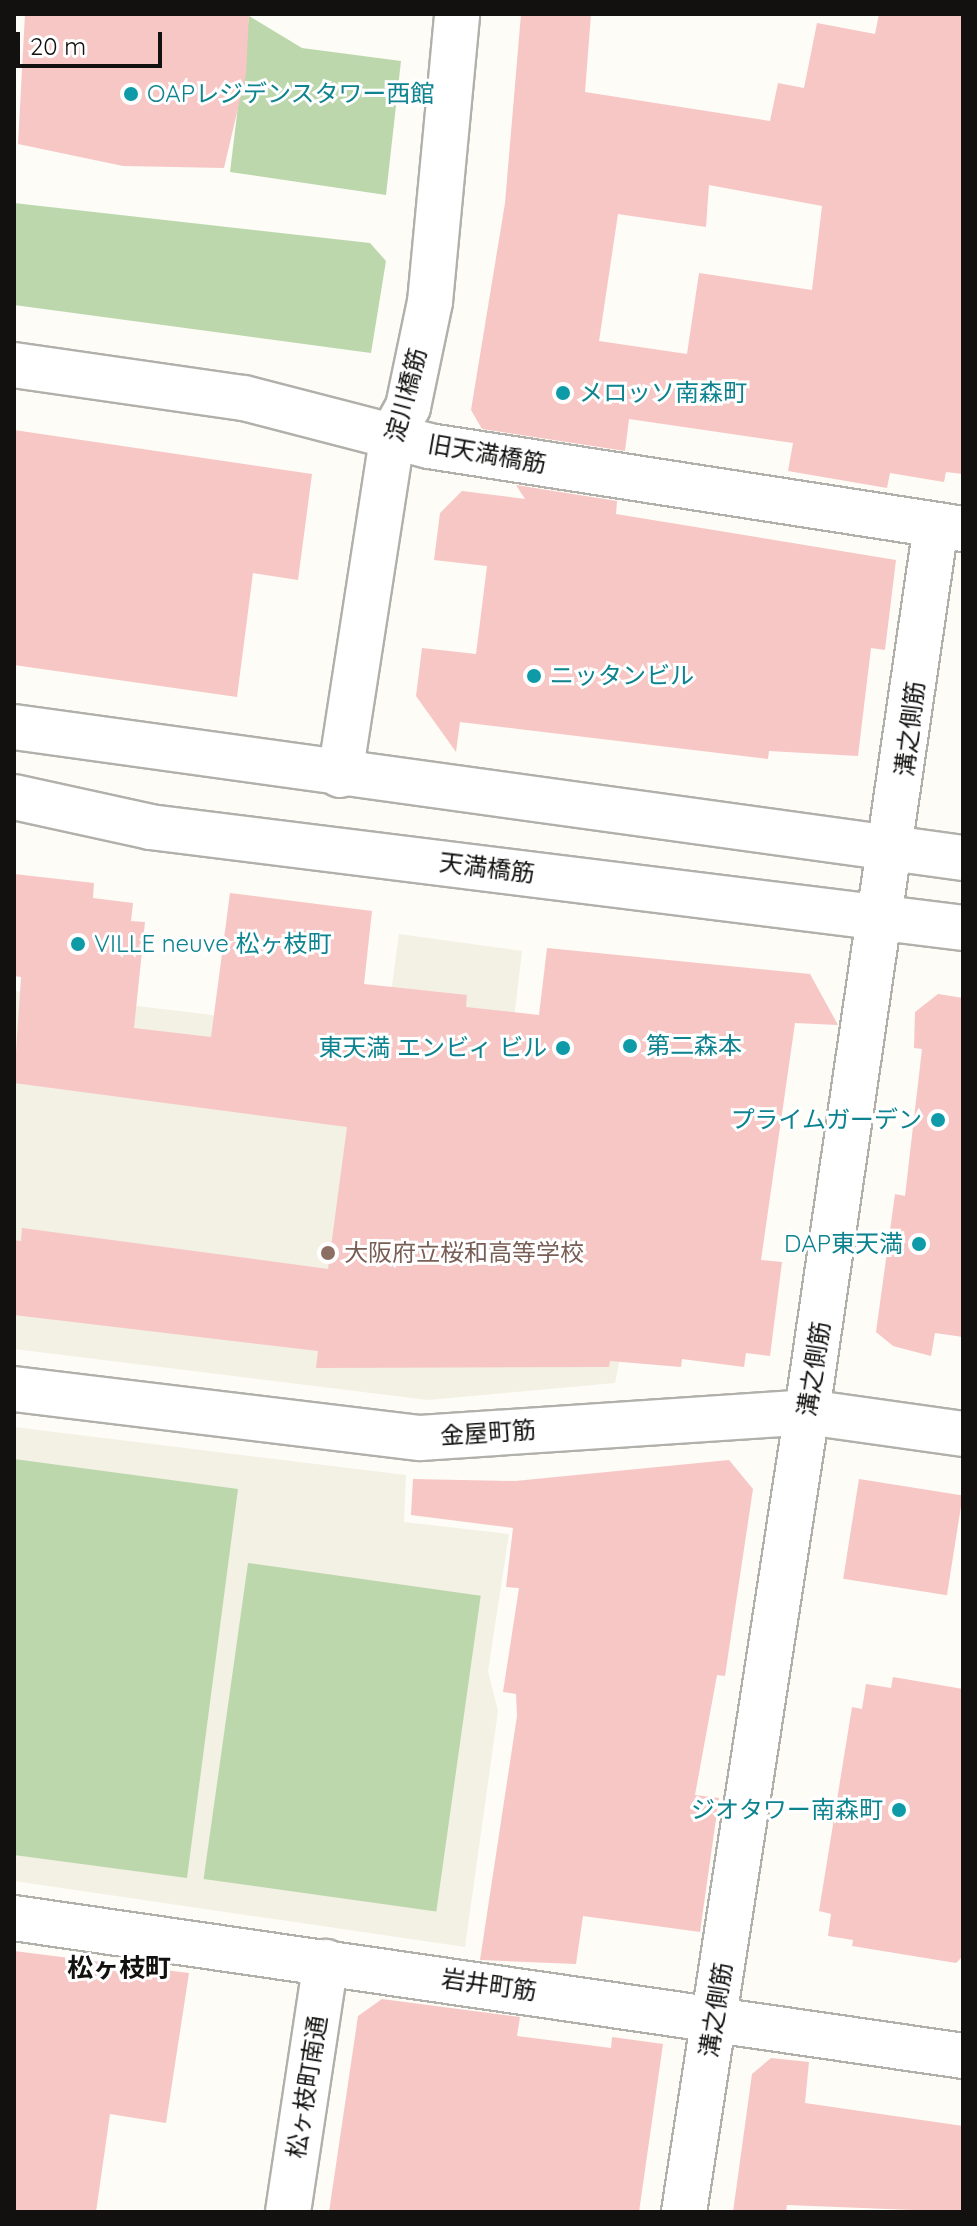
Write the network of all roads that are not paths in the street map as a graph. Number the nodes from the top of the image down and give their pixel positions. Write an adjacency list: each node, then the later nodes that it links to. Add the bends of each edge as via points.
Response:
1 (457, 14): 3 (street, 淀川橋筋, via 430,302 408,407)
2 (14, 365): 3 (street, 旧天満橋筋, via 244,398)
3 (393, 434): 4 (street, 旧天満橋筋, via 429,446); 6 (street, 淀川橋筋)
4 (950, 527): 8 (street, 溝之側筋)
5 (14, 727): 6 (street)
6 (340, 775): 8 (street)
7 (14, 797): 10 (street, 天満橋筋, via 150,827)
8 (893, 848): 9 (street); 10 (street, 溝之側筋)
9 (963, 858)
10 (884, 918): 11 (street, 天満橋筋); 13 (street, 溝之側筋)
11 (963, 928)
12 (14, 1389): 13 (street, 金屋町筋, via 420,1438)
13 (807, 1412): 14 (street, 金屋町筋); 17 (street, 溝之側筋)
14 (963, 1434)
15 (14, 1918): 16 (street, 岩井町筋)
16 (326, 1962): 17 (street, 岩井町筋); 19 (street, 松ヶ枝町南通)
17 (715, 2018): 18 (street, 岩井町筋); 20 (street, 溝之側筋)
18 (963, 2056)
19 (288, 2212)
20 (684, 2212)

